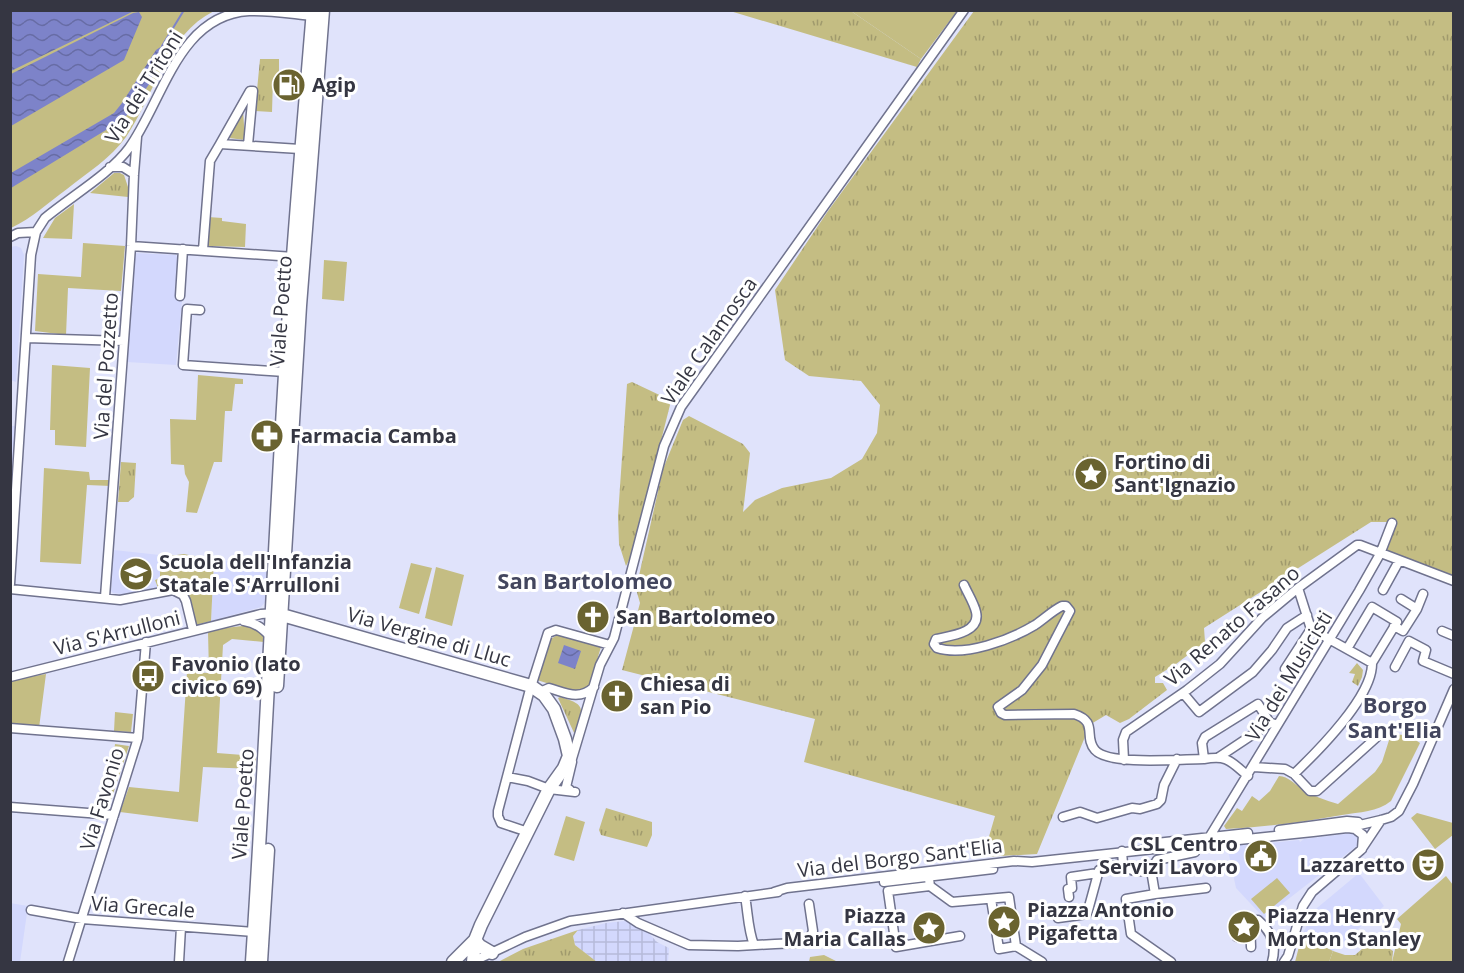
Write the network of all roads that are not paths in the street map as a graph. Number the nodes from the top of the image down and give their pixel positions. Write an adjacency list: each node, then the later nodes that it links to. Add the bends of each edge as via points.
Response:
1 (964, 10): 44 (street, Viale Calamosca, via 681,406 664,446)
2 (316, 12): 3 (street, Via dei Tritoni, via 251,11 214,20 197,33 182,54); 6 (main road, Viale Poetto); 33 (main road, Viale Poetto, via 300,306)
3 (137, 136): 7 (street, Via dei Tritoni); 8 (street, Via del Pozzetto)
4 (220, 144): 5 (street); 5 (street, via 253,91); 13 (street, via 210,161)
5 (248, 145): 6 (street)
6 (300, 149): 14 (main road, Viale Poetto)
7 (109, 167): 8 (street, Via dei Tritoni, via 123,167); 9 (street, Via dei Tritoni, via 45,218)
8 (134, 174): 11 (street, Via del Pozzetto)
9 (36, 232): 10 (street); 17 (street, via 31,255)
10 (10, 237)
11 (131, 246): 12 (street); 18 (street, Via del Pozzetto)
12 (183, 249): 13 (street); 15 (street)
13 (203, 250): 14 (street)
14 (294, 256): 19 (main road, Viale Poetto)
15 (180, 296)
16 (200, 310): 19 (street, via 187,309 183,365)
17 (27, 338): 18 (street); 24 (street)
18 (124, 341): 30 (street, Via del Pozzetto)
19 (285, 372): 33 (main road, Viale Poetto)
20 (1392, 523): 21 (street, Via dei Musicisti)
21 (1380, 554): 22 (street, Via Renato Fasano); 26 (street, Via Renato Fasano, via 1357,545); 42 (street, Via dei Musicisti)
22 (1400, 561): 23 (street, Via Renato Fasano); 28 (street)
23 (1454, 581)
24 (10, 584)
25 (964, 585): 62 (street, via 976,614 975,622 952,637 936,639 936,647 958,652 1012,637 1055,609 1068,608 1069,615 1042,664 1022,690 1002,703 999,710 1005,715 1080,716 1090,727 1095,750)
26 (1298, 588): 34 (street); 54 (street, Via Renato Fasano, via 1220,664)
27 (10, 589): 30 (street)
28 (1383, 590)
29 (1423, 594): 32 (street)
30 (105, 597): 38 (street, via 120,600 179,592 186,601)
31 (1401, 599): 32 (street)
32 (1417, 609): 36 (street, via 1403,632)
33 (277, 614): 35 (street, Via S'Arrulloni); 41 (main road, Viale Poetto); 52 (main road, Via Vergine di Lluc); 115 (main road, Viale Poetto)
34 (1307, 615): 37 (street); 54 (street, via 1287,628 1253,672 1199,712)
35 (232, 621): 38 (street, Via S'Arrulloni); 41 (street, Via S'Arrulloni, via 252,622)
36 (1394, 626): 45 (street, via 1397,622 1372,608); 46 (street)
37 (1311, 629): 42 (street); 48 (street)
38 (193, 630): 43 (street, Via S'Arrulloni)
39 (1442, 631): 40 (street)
40 (1454, 636)
41 (272, 638): 101 (main road, Viale Poetto)
42 (1330, 638): 45 (street); 55 (street, Via dei Musicisti)
43 (146, 642): 50 (street, Via S'Arrulloni); 58 (street, Via Favonio)
44 (610, 645): 51 (street, Viale Calamosca); 52 (street, via 550,631)
45 (1347, 649): 46 (street)
46 (1372, 663): 65 (street, via 1371,675 1347,718)
47 (1395, 667): 49 (street, via 1409,641 1426,650 1423,661)
48 (1285, 669)
49 (1454, 674)
50 (10, 677)
51 (594, 687): 52 (street, via 583,696 549,688); 63 (street, Viale Calamosca)
52 (535, 689): 63 (main road, via 554,709 566,739); 67 (street)
53 (1454, 689): 72 (street, Via del Borgo Sant'Elia, via 1403,804 1391,818)
54 (1183, 693): 62 (street, Via Renato Fasano, via 1126,732)
55 (1274, 724): 59 (street); 61 (street, via 1258,704 1205,737); 64 (street, Via dei Musicisti)
56 (10, 728): 58 (street)
57 (1377, 736): 65 (street, via 1317,791 1310,791)
58 (138, 738): 70 (street, Via Favonio)
59 (1219, 757): 61 (street); 66 (street)
60 (1177, 759): 61 (street); 62 (street); 71 (street, via 1157,804 1097,818 1080,812)
61 (1204, 759)
62 (1125, 760)
63 (568, 765): 68 (main road); 68 (street, Viale Calamosca, via 566,788 572,791)
64 (1254, 767): 65 (street, via 1285,769); 66 (street, Via dei Musicisti)
65 (1294, 774)
66 (1248, 776): 76 (street, Via dei Musicisti)
67 (507, 777): 68 (street); 75 (street, via 499,820)
68 (549, 789): 75 (main road)
69 (10, 807): 70 (street)
70 (114, 815): 97 (street, Via Favonio)
71 (1063, 817)
72 (1381, 820): 73 (street, Via del Borgo Sant'Elia); 77 (street)
73 (1366, 823): 74 (street, Via del Borgo Sant'Elia); 76 (street, Via del Borgo Sant'Elia, via 1347,821)
74 (1347, 828): 76 (street, Via del Borgo Sant'Elia); 77 (street, via 1363,835)
75 (528, 832): 104 (main road)
76 (1210, 839): 78 (street, Via del Borgo Sant'Elia)
77 (1362, 850): 109 (street, via 1312,891 1303,906)
78 (1127, 851): 80 (street); 83 (street, Via del Borgo Sant'Elia)
79 (1195, 852): 81 (street, via 1157,860)
80 (1123, 864): 81 (street, via 1134,872); 82 (street, via 1103,868)
81 (1151, 870): 88 (street)
82 (1098, 873): 90 (street, via 1071,877); 96 (street, via 1088,914)
83 (929, 878): 84 (street, Via del Borgo Sant'Elia); 86 (street); 87 (street, Via del Borgo Sant'Elia); 91 (street, via 952,902)
84 (887, 882): 86 (street); 87 (street, Via del Borgo Sant'Elia)
85 (1206, 888): 88 (street)
86 (888, 891): 102 (street, via 896,947)
87 (774, 892): 89 (street, Via del Borgo Sant'Elia)
88 (1155, 894): 111 (street, via 1126,899 1131,934)
89 (745, 896): 94 (street, Via del Borgo Sant'Elia); 105 (street)
90 (1069, 897)
91 (992, 899): 106 (street, via 1009,897); 106 (street, via 999,949)
92 (809, 904): 105 (street, Via del Borgo Sant'Elia, via 813,931 810,938 798,943)
93 (31, 910): 97 (street, Via Grecale)
94 (650, 910): 95 (street, Via del Borgo Sant'Elia); 100 (street)
95 (623, 913): 100 (street, Via del Borgo Sant'Elia); 108 (street, Via del Borgo Sant'Elia, via 570,921 525,937)
96 (1058, 918)
97 (82, 919): 99 (street, Via Grecale); 112 (street, Via Favonio)
98 (1250, 920): 103 (street, via 1235,921); 107 (street); 118 (street, via 1258,920 1270,933)
99 (181, 927): 101 (street, Via Grecale); 113 (street)
100 (656, 930): 105 (street, Via del Borgo Sant'Elia, via 689,945)
101 (254, 932): 114 (main road, Viale Poetto)
102 (960, 936)
103 (1237, 937)
104 (475, 940): 108 (main road); 110 (main road); 116 (main road)
105 (754, 945)
106 (1016, 946): 117 (street)
107 (1251, 947)
108 (489, 958): 110 (street, Via del Borgo Sant'Elia)
109 (1286, 960)
110 (473, 962)
111 (1170, 962)
112 (68, 963)
113 (179, 963)
114 (252, 963)
115 (261, 963)
116 (453, 963)
117 (1042, 963)
118 (1272, 963)

